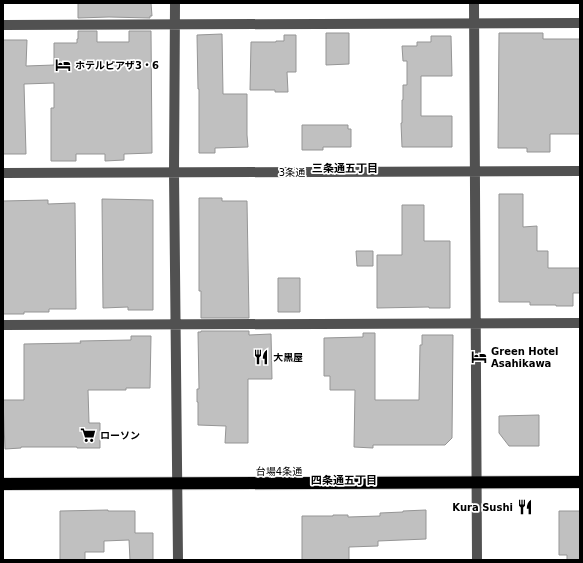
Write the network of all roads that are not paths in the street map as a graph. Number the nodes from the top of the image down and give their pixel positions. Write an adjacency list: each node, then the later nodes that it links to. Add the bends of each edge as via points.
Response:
1 (176, 3): 6 (street)
2 (474, 3): 4 (street)
3 (580, 23): 4 (street)
4 (474, 24): 6 (street); 7 (street)
5 (3, 25): 6 (street)
6 (175, 25): 9 (street)
7 (474, 172): 8 (street, 3条通); 9 (street, 3条通); 13 (street)
8 (580, 172)
9 (174, 173): 10 (street, 3条通); 12 (street)
10 (3, 174)
11 (580, 323): 13 (street)
12 (175, 324): 13 (street); 14 (street); 18 (street)
13 (475, 324): 16 (street)
14 (3, 325)
15 (580, 482): 16 (highway, 台場4条通)
16 (476, 483): 18 (highway, 台場4条通); 20 (street)
17 (3, 484): 18 (highway, 台場4条通)
18 (177, 484): 19 (street)
19 (178, 560)
20 (477, 560)

